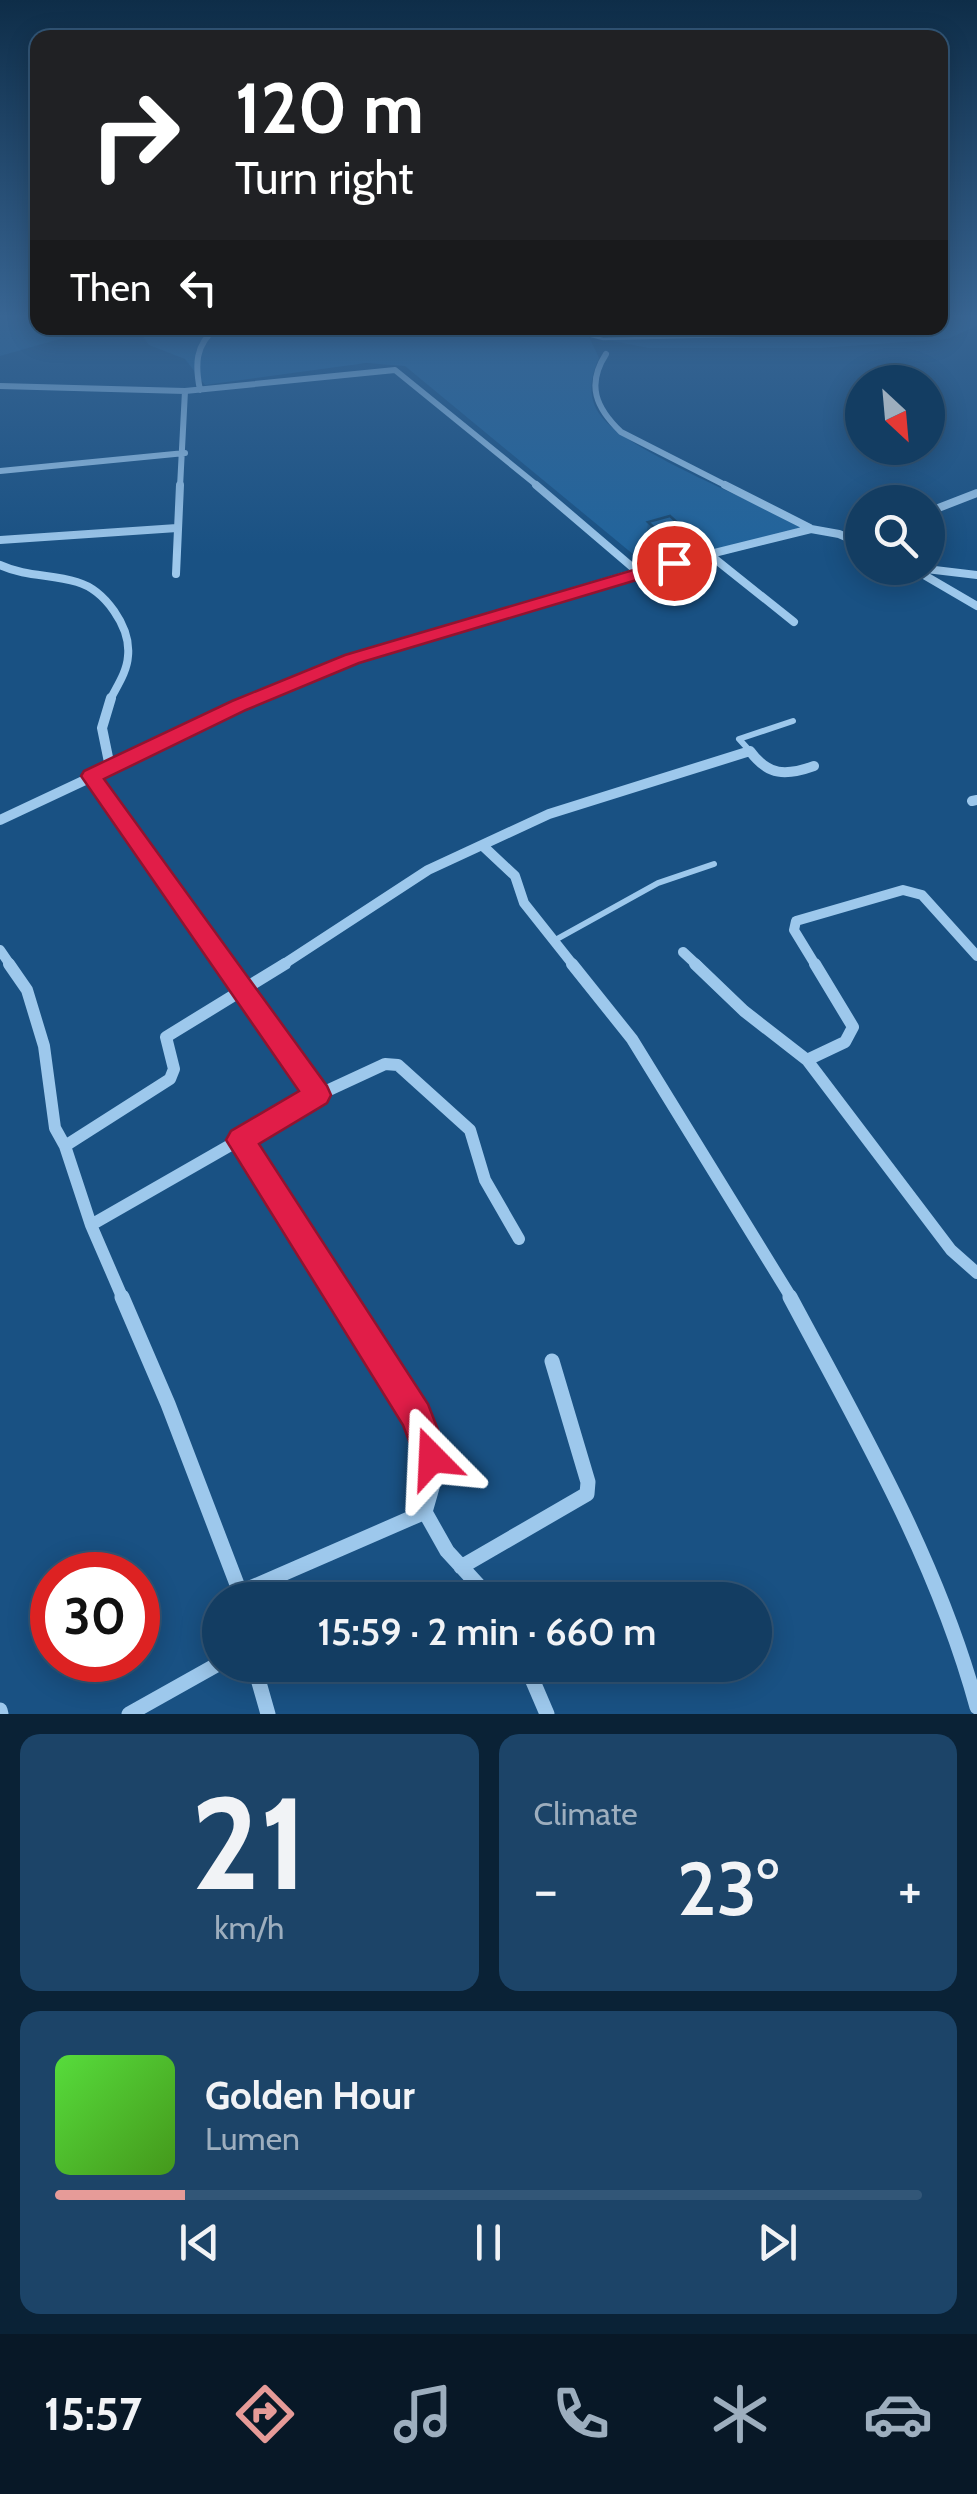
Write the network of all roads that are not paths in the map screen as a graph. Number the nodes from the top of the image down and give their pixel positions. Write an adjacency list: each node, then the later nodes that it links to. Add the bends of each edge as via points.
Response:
1 (185, 395): 4 (street)
2 (427, 395): 15 (street)
3 (595, 395): 9 (street, via 611,423 649,449)
4 (185, 454): 5 (street); 8 (street)
5 (0, 471)
6 (977, 494): 7 (street)
7 (945, 506)
8 (176, 528): 11 (street); 16 (street)
9 (810, 529): 10 (street); 12 (street)
10 (845, 537)
11 (0, 540)
12 (710, 555): 15 (street); 20 (street)
13 (0, 565): 24 (street, via 97,588 112,608 128,643 103,714 100,744)
14 (945, 571): 17 (street)
15 (638, 572): 24 (street, via 329,668)
16 (176, 574)
17 (977, 575)
18 (943, 585): 19 (street)
19 (977, 606)
20 (794, 622)
21 (793, 721): 22 (lane, via 739,739)
22 (750, 751): 23 (street, via 780,777); 27 (street, via 549,814)
23 (814, 766)
24 (110, 767): 25 (street)
25 (91, 776): 26 (street); 33 (street)
26 (0, 820)
27 (483, 846): 29 (street, via 515,876 524,903); 33 (street, via 428,870)
28 (714, 864): 29 (lane, via 658,883)
29 (556, 939): 50 (street, via 632,1039 776,1270 907,1516 962,1652)
30 (0, 950): 37 (street, via 27,990 44,1046 54,1128)
31 (683, 952): 34 (street)
32 (977, 956): 34 (street, via 913,891 796,921 794,930 853,1027 845,1042)
33 (244, 992): 35 (street); 37 (street, via 166,1037 174,1069 170,1080)
34 (806, 1060): 40 (street, via 951,1250)
35 (318, 1095): 36 (street); 39 (street, via 385,1064 398,1065 470,1130 485,1180)
36 (240, 1140): 38 (street); 42 (street, via 416,1416 435,1477)
37 (65, 1146): 38 (street)
38 (90, 1225): 44 (street)
39 (519, 1239)
40 (977, 1273)
41 (552, 1361): 43 (street, via 587,1494)
42 (424, 1512): 43 (street); 45 (street)
43 (461, 1567): 46 (street)
44 (237, 1582)
45 (272, 1582)
46 (475, 1582)
47 (202, 1673): 51 (street)
48 (259, 1682): 52 (street)
49 (533, 1682): 53 (street)
50 (977, 1708)
51 (129, 1714)
52 (268, 1714)
53 (547, 1714)

